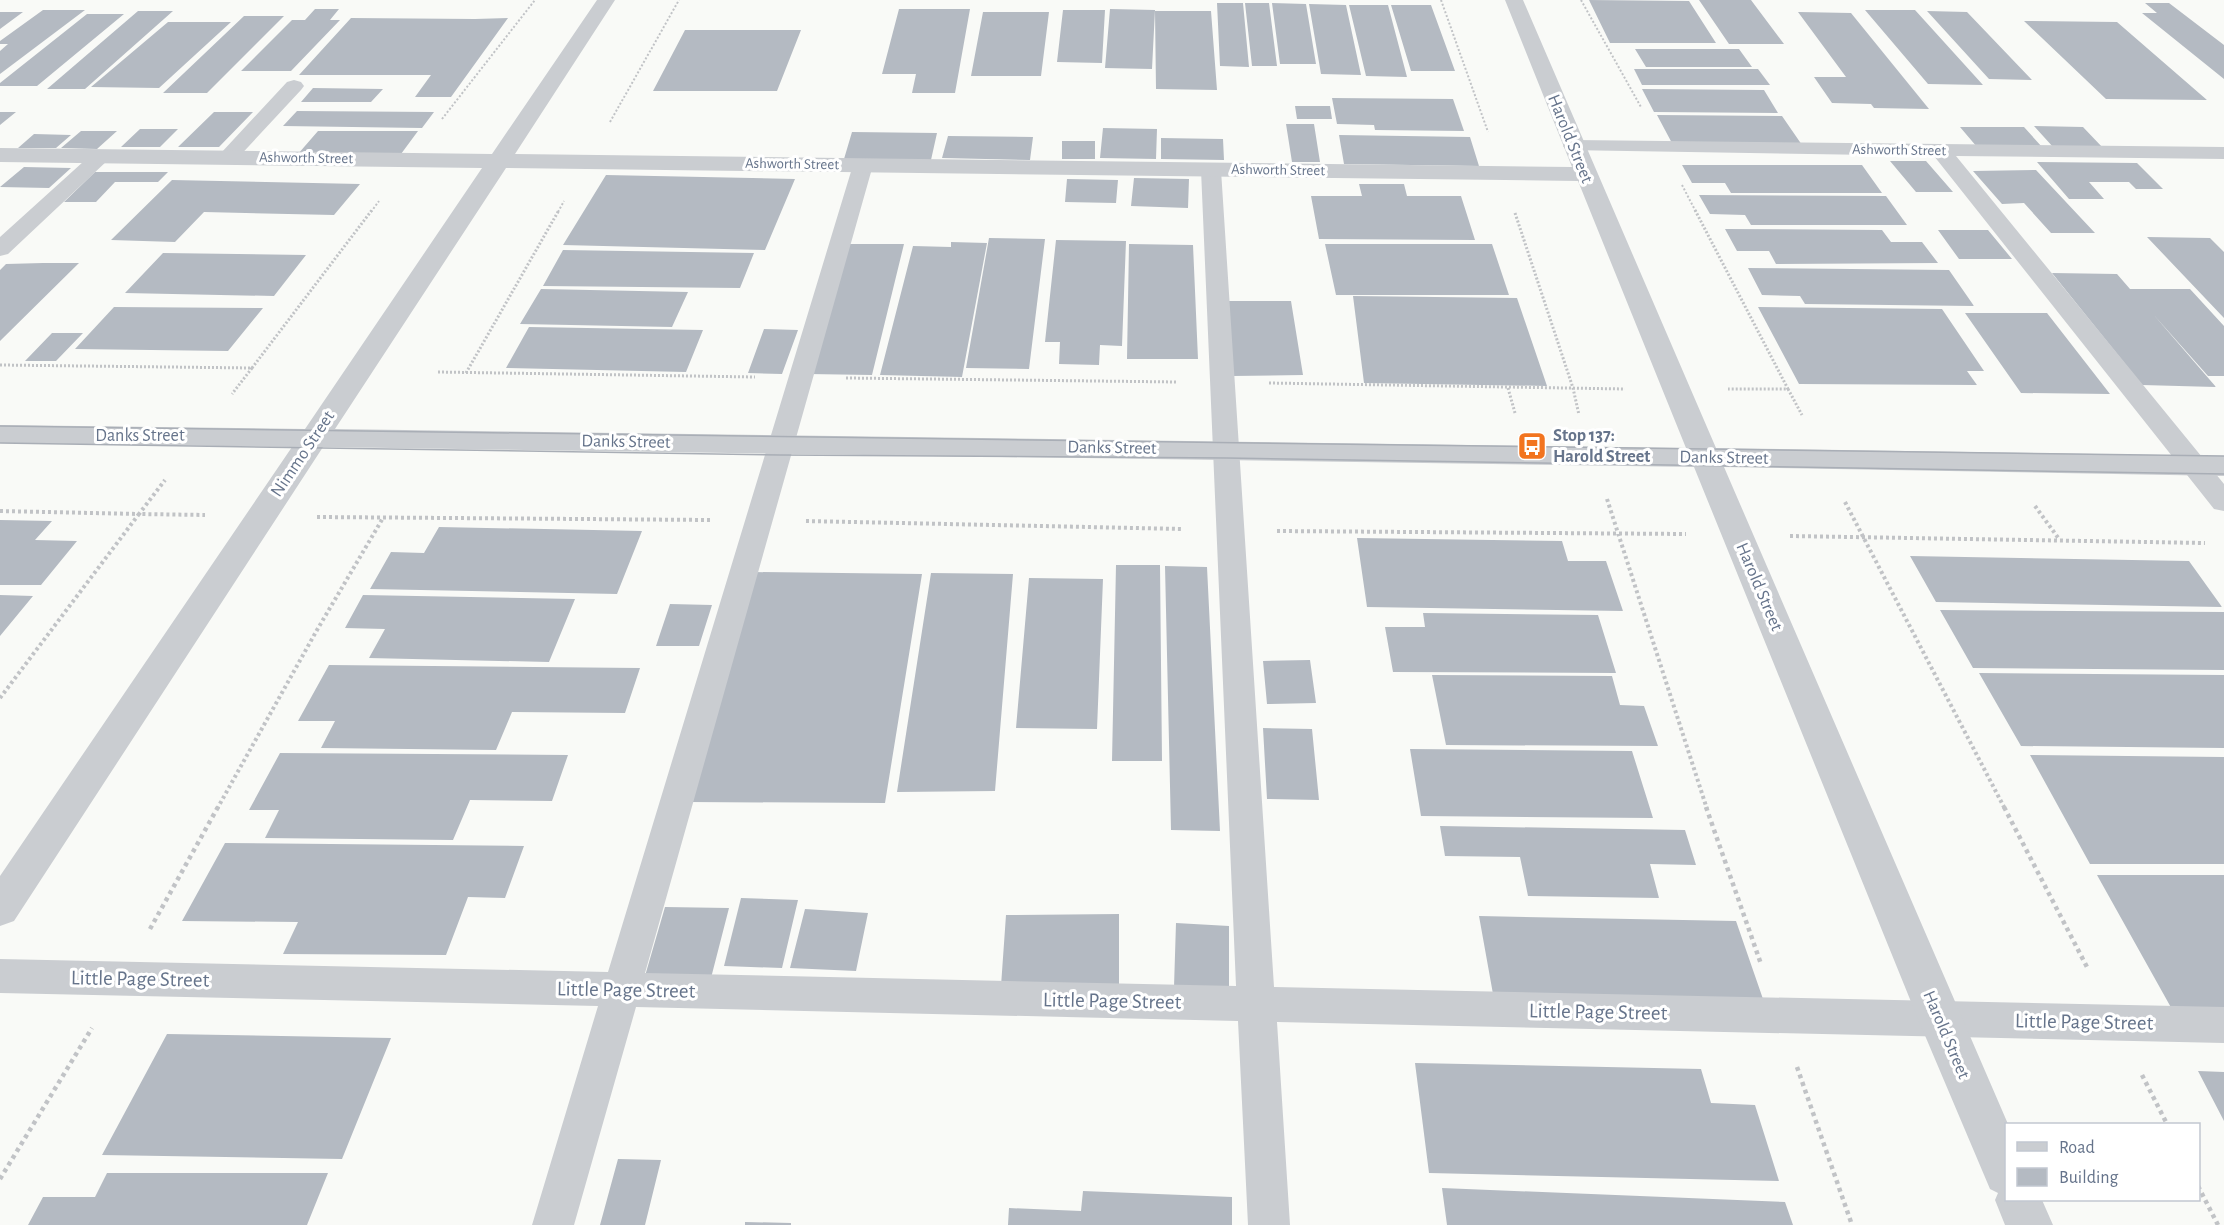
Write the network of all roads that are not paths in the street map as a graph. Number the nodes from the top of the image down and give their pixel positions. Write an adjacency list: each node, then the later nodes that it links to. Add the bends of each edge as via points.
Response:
1 (606, 0): 10 (street, Nimmo Street)
2 (1514, 0): 9 (street, Harold Street)
3 (294, 86): 8 (lane)
4 (1940, 150): 5 (lane, Ashworth Street); 9 (lane, Ashworth Street, via 1663,147); 19 (lane)
5 (2224, 153)
6 (0, 155): 7 (street, Ashworth Street)
7 (101, 156): 8 (street, Ashworth Street); 13 (lane)
8 (228, 158): 10 (street, Ashworth Street)
9 (1579, 160): 12 (street, Ashworth Street); 18 (street, Harold Street)
10 (500, 161): 11 (street, Ashworth Street); 15 (street, Nimmo Street)
11 (863, 165): 12 (street, Ashworth Street); 16 (lane)
12 (1211, 170): 17 (lane)
13 (0, 249)
14 (0, 434): 15 (street, Danks Street)
15 (315, 437): 16 (street, Danks Street); 22 (street, Nimmo Street)
16 (782, 444): 17 (street, Danks Street); 24 (lane)
17 (1226, 450): 18 (street, Danks Street); 25 (lane)
18 (1705, 457): 19 (street, Danks Street); 26 (street, Harold Street)
19 (2195, 465): 20 (street, Danks Street); 21 (lane)
20 (2224, 466)
21 (2224, 502)
22 (0, 909)
23 (0, 976): 24 (lane, Little Page Street)
24 (622, 990): 25 (lane, Little Page Street); 30 (lane)
25 (1257, 1004): 26 (lane, Little Page Street); 31 (lane)
26 (1939, 1019): 27 (lane, Little Page Street); 28 (street, Harold Street)
27 (2224, 1024)
28 (2005, 1168)
29 (2018, 1201): 32 (street)
30 (553, 1225)
31 (1269, 1225)
32 (2029, 1225)

